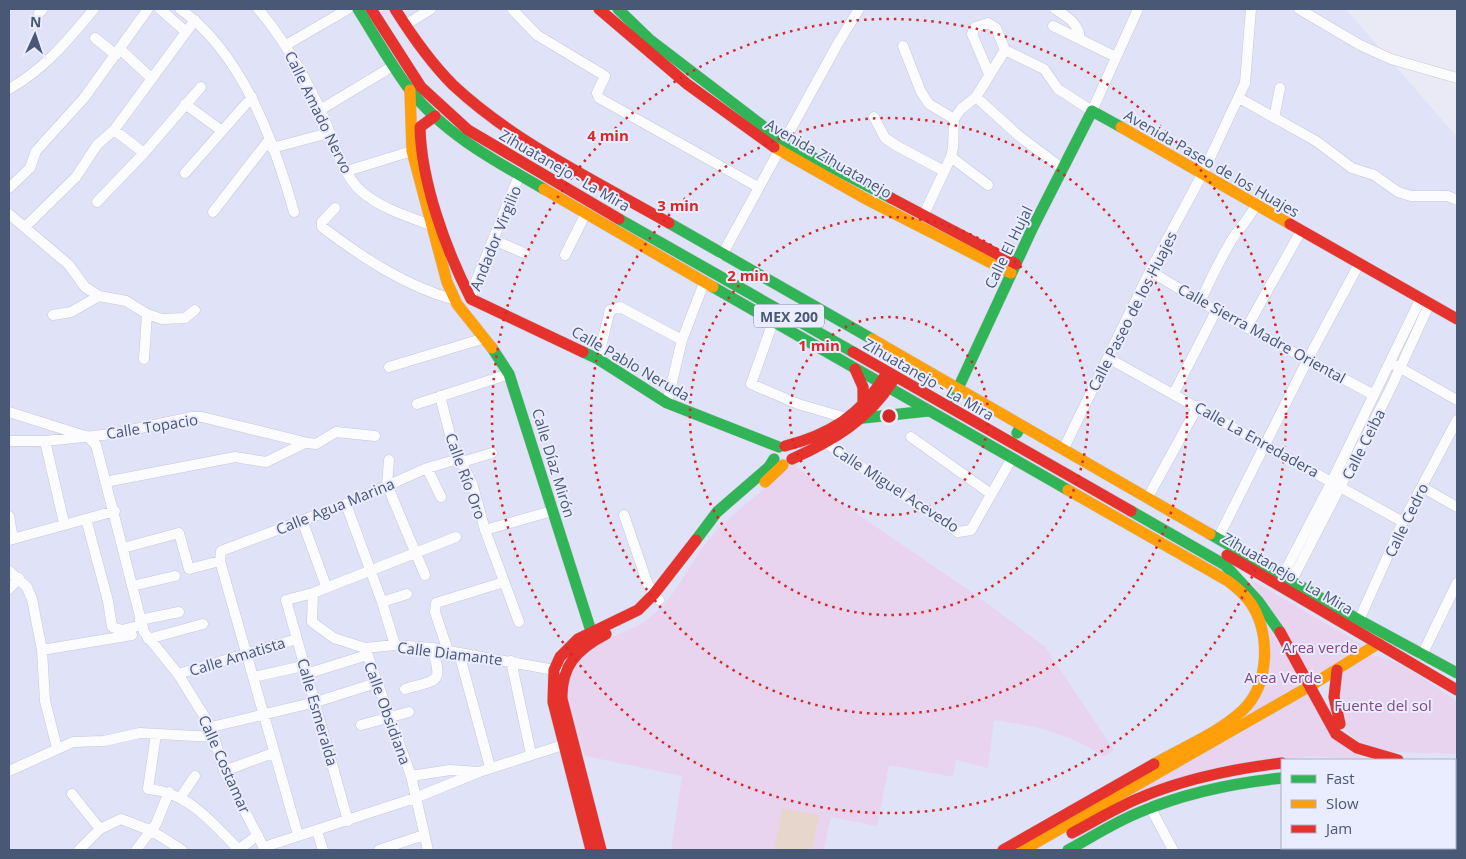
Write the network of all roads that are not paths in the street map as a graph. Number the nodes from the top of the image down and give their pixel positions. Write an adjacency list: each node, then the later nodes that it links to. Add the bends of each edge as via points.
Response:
1 (94, 9): 37 (street, via 54,56)
2 (148, 9): 29 (street)
3 (160, 9): 23 (street)
4 (180, 9): 20 (street)
5 (258, 9): 26 (street, Calle Amado Nervo)
6 (348, 9): 26 (street)
7 (358, 9): 31 (main road)
8 (371, 9): 84 (main road, Zihuatanejo - La Mira / MEX 200, via 421,87 468,130)
9 (384, 9): 109 (main road, Zihuatanejo - La Mira / MEX 200, via 414,61 452,102 479,122 541,163 704,258)
10 (395, 9): 21 (main road)
11 (431, 9): 21 (street)
12 (512, 9): 64 (street, via 537,35 605,76 597,96)
13 (599, 9): 53 (main road, Avenida Zihuatanejo, via 717,108)
14 (618, 9): 53 (main road, Avenida Zihuatanejo, via 649,39)
15 (859, 9): 53 (street)
16 (1055, 9): 25 (street, via 1079,28)
17 (1138, 9): 30 (street)
18 (1251, 9): 41 (street, Calle Paseo de los Huajes, via 1247,71)
19 (1299, 9): 34 (street, via 1360,45 1391,59)
20 (195, 20): 23 (street); 39 (street, via 226,56)
21 (405, 24): 82 (main road, via 447,81 488,115)
22 (1052, 26): 25 (street)
23 (186, 32): 33 (street)
24 (95, 38): 29 (street)
25 (1080, 39): 30 (street)
26 (286, 45): 43 (street, Calle Amado Nervo)
27 (903, 46): 48 (street, via 920,92 929,104)
28 (1005, 50): 32 (street); 32 (street, via 993,24 972,30); 44 (street, Avenida Paseo de los Huajes, via 1044,69 1058,89)
29 (118, 52): 33 (street); 65 (street, via 84,98 36,152 30,168)
30 (1116, 57): 44 (street)
31 (393, 66): 38 (main road); 43 (street)
32 (989, 74): 40 (street)
33 (151, 78): 49 (street)
34 (1457, 78)
35 (201, 87): 42 (street)
36 (1280, 88): 47 (street)
37 (9, 89)
38 (410, 90): 45 (main road); 54 (main road, Calle Díaz Mirón)
39 (252, 97): 50 (street); 52 (street)
40 (976, 97): 48 (street); 57 (street, via 1019,136)
41 (1238, 98): 47 (street); 61 (street, Calle Paseo de los Huajes)
42 (185, 104): 50 (street); 55 (street)
43 (320, 110): 51 (street, Calle Amado Nervo)
44 (1092, 111): 57 (main road, Calle El Hujal); 61 (main road, Avenida Paseo de los Huajes)
45 (435, 116): 62 (main road, via 482,154); 77 (main road, via 420,127 419,135 421,154)
46 (874, 118): 58 (street, via 885,138)
47 (1274, 118): 66 (street, via 1327,148 1352,168 1384,181 1398,192 1411,196 1448,196)
48 (954, 119): 56 (street)
49 (114, 130): 55 (street); 76 (street, via 97,145 76,177)
50 (222, 131): 60 (street)
51 (329, 133): 52 (street); 59 (street, Calle Amado Nervo)
52 (270, 144): 70 (street); 71 (street)
53 (783, 147): 64 (street); 73 (main road, Avenida Zihuatanejo); 85 (main road, Avenida Zihuatanejo, via 826,177)
54 (412, 151): 59 (street); 75 (main road, Calle Díaz Mirón)
55 (144, 153): 67 (street)
56 (951, 157): 58 (street); 63 (street)
57 (1063, 169): 85 (main road, Calle El Hujal)
58 (944, 170): 73 (street)
59 (347, 171): 75 (street, Calle Amado Nervo, via 358,189 370,199)
60 (185, 173)
61 (1203, 173): 68 (main road, Avenida Paseo de los Huajes); 86 (street, Calle Paseo de los Huajes)
62 (519, 176): 72 (main road); 79 (street, Andador Virgilio)
63 (988, 185)
64 (758, 187): 82 (street)
65 (9, 188)
66 (1457, 200)
67 (97, 202)
68 (1256, 206): 78 (main road, Avenida Paseo de los Huajes); 92 (street, via 1232,240)
69 (335, 208): 91 (street, via 322,222 322,227 376,266)
70 (213, 212)
71 (294, 212)
72 (586, 213): 81 (street); 87 (main road)
73 (924, 214): 85 (main road, Avenida Zihuatanejo)
74 (10, 215): 76 (street)
75 (432, 226): 77 (street, Calle Amado Nervo); 91 (main road, Calle Díaz Mirón)
76 (25, 227): 89 (street, via 69,265 85,287)
77 (443, 231): 90 (main road)
78 (1301, 231): 83 (main road, Avenida Paseo de los Huajes); 102 (street)
79 (494, 240): 80 (street); 90 (street, Andador Virgilio)
80 (524, 254)
81 (565, 255)
82 (722, 255): 109 (main road)
83 (1359, 264): 93 (main road, Avenida Paseo de los Huajes); 108 (street)
84 (702, 266): 88 (main road); 114 (main road, Zihuatanejo - La Mira / MEX 200)
85 (1014, 268): 119 (main road, Calle El Hujal)
86 (1150, 271): 92 (street, Calle Sierra Madre Oriental); 105 (street, Calle Paseo de los Huajes)
87 (704, 283): 88 (main road); 104 (street)
88 (727, 295): 100 (main road)
89 (99, 296): 97 (street, via 126,301); 98 (street, via 71,312)
90 (471, 299): 95 (main road, Calle Pablo Neruda)
91 (454, 300): 101 (main road, Calle Díaz Mirón)
92 (1201, 300): 96 (street, Calle Sierra Madre Oriental)
93 (1424, 303): 99 (main road, Avenida Paseo de los Huajes); 110 (street, Calle Ceiba)
94 (194, 310): 97 (street, via 185,318 162,319)
95 (493, 310): 101 (main road, via 479,310); 107 (main road, Calle Pablo Neruda)
96 (1216, 311): 102 (street, Calle Sierra Madre Oriental); 116 (street)
97 (147, 314): 106 (street)
98 (53, 315)
99 (1457, 319)
100 (773, 322): 112 (main road); 127 (street, via 751,384 798,404)
101 (474, 325): 103 (main road, Calle Díaz Mirón)
102 (1247, 327): 108 (street, Calle Sierra Madre Oriental)
103 (485, 338): 111 (street); 113 (main road, Calle Díaz Mirón)
104 (682, 340): 107 (street, via 620,307 614,307 610,310); 121 (street)
105 (1108, 358): 116 (street, Calle La Enredadera); 140 (street, Calle Paseo de los Huajes)
106 (144, 359)
107 (598, 359): 121 (main road, Calle Pablo Neruda)
108 (1308, 359): 117 (street, Calle Sierra Madre Oriental); 138 (street)
109 (898, 361): 114 (main road); 119 (main road, Zihuatanejo - La Mira / MEX 200)
110 (1395, 365): 117 (street, Calle Ceiba); 120 (street); 148 (street, Calle Ceiba)
111 (389, 367)
112 (855, 369): 115 (main road); 126 (main road, via 863,386)
113 (509, 374): 118 (street); 157 (main road, Calle Díaz Mirón)
114 (891, 375): 115 (main road); 119 (main road, Zihuatanejo - La Mira / MEX 200)
115 (885, 386): 124 (main road); 126 (main road)
116 (1174, 393): 123 (street, Calle La Enredadera)
117 (1374, 395): 148 (street, Calle Ceiba)
118 (440, 396): 122 (street); 144 (street, Calle Río Oro)
119 (953, 398): 128 (main road, Calle El Hujal); 130 (main road, Zihuatanejo - La Mira / MEX 200); 169 (main road, Zihuatanejo - La Mira / MEX 200)
120 (1457, 400)
121 (667, 403): 139 (main road, Calle Pablo Neruda)
122 (417, 404)
123 (1198, 406): 138 (street, Calle La Enredadera); 153 (street)
124 (930, 411): 126 (main road); 128 (main road)
125 (9, 412): 132 (street)
126 (863, 412): 127 (main road); 137 (main road)
127 (846, 418): 139 (main road, via 812,437)
128 (942, 418): 142 (main road)
129 (1457, 420): 150 (street, Calle Cedro)
130 (1019, 429): 140 (main road); 195 (main road, Zihuatanejo - La Mira / MEX 200)
131 (375, 436): 136 (street, via 336,432)
132 (88, 437): 135 (street, Calle Topacio); 136 (street, Calle Topacio, via 202,417); 147 (street, Calle Costamar, via 96,445)
133 (911, 437): 151 (street)
134 (9, 441): 135 (street, Calle Topacio)
135 (45, 441): 163 (street)
136 (310, 443): 147 (street, via 266,462 235,457)
137 (826, 443): 145 (main road); 151 (street, Calle Miguel Acevedo, via 958,532 971,530)
138 (1265, 445): 148 (street, Calle La Enredadera); 166 (street)
139 (782, 447): 145 (main road, via 774,452); 145 (main road, via 791,451)
140 (1063, 450): 153 (main road)
141 (492, 453): 144 (street, Calle Agua Marina)
142 (1012, 458): 151 (street); 168 (main road)
143 (389, 460): 149 (street)
144 (460, 461): 146 (street, Calle Agua Marina); 164 (street, Calle Río Oro, via 474,489)
145 (783, 461): 186 (main road, via 769,467 740,499 720,515)
146 (428, 468): 149 (street, Calle Agua Marina); 152 (street)
147 (105, 482): 156 (street, Calle Costamar)
148 (1336, 484): 162 (street, Calle La Enredadera); 178 (street, Calle Ceiba)
149 (387, 486): 154 (street, Calle Agua Marina); 171 (street)
150 (1422, 487): 155 (street); 162 (street, Calle Cedro)
151 (991, 494)
152 (441, 497)
153 (1148, 497): 166 (main road)
154 (346, 504): 161 (street, Calle Agua Marina); 174 (street)
155 (1457, 507)
156 (115, 511): 160 (street); 170 (street, Calle Costamar)
157 (552, 511): 164 (street); 194 (main road, Calle Díaz Mirón)
158 (624, 515): 186 (street, via 637,557)
159 (9, 516): 167 (street)
160 (86, 519): 163 (street); 196 (street)
161 (302, 520): 172 (street, Calle Agua Marina, via 224,548); 182 (street)
162 (1403, 522): 190 (street, Calle Cedro)
163 (64, 523): 167 (street)
164 (485, 530): 179 (street, Calle Río Oro)
165 (456, 537): 171 (street)
166 (1218, 538): 178 (main road)
167 (11, 539)
168 (1158, 540): 169 (main road); 240 (main road, via 1233,585 1250,603 1264,642 1263,661 1258,685 1248,704 1228,722)
169 (1187, 544): 216 (main road, Zihuatanejo - La Mira / MEX 200, via 1225,565 1245,582)
170 (123, 548): 172 (street, via 179,533 189,569); 181 (street, Calle Costamar)
171 (415, 553): 174 (street); 175 (street)
172 (220, 561): 204 (street)
173 (9, 571): 177 (street)
174 (370, 571): 182 (street); 187 (street)
175 (425, 575)
176 (174, 576): 181 (street)
177 (19, 578): 183 (street); 201 (street, via 32,599)
178 (1287, 578): 189 (main road)
179 (504, 582): 191 (street, Calle Río Oro); 202 (street, via 436,603 434,608)
180 (1457, 583): 206 (street)
181 (132, 586): 193 (street, Calle Costamar)
182 (326, 586): 184 (street)
183 (9, 588)
184 (313, 593): 197 (street, Calle Esmeralda, via 289,598 286,603); 203 (street, Calle Diamante, via 312,622 334,638)
185 (407, 594): 187 (street)
186 (656, 597): 194 (main road, via 628,616); 210 (main road, via 638,620 594,640)
187 (382, 602): 199 (street)
188 (179, 612): 193 (street)
189 (1347, 613): 190 (main road); 195 (main road)
190 (1358, 620): 206 (main road)
191 (519, 622)
192 (203, 624): 193 (street)
193 (144, 629): 196 (street, via 122,630); 213 (street, Calle Costamar)
194 (591, 631): 210 (main road, via 569,647)
195 (1362, 632): 198 (main road, Zihuatanejo - La Mira / MEX 200)
196 (114, 634): 201 (street)
197 (297, 639): 204 (street, Calle Amatista); 209 (street, Calle Esmeralda)
198 (1379, 643): 208 (main road, Zihuatanejo - La Mira / MEX 200); 211 (main road)
199 (395, 645): 200 (street, Calle Diamante); 203 (street, Calle Diamante)
200 (432, 648): 202 (street, Calle Diamante); 217 (street, via 438,676)
201 (42, 650): 227 (street, via 45,701)
202 (448, 651): 205 (street, Calle Diamante)
203 (366, 652): 209 (street, Calle Diamante); 215 (street, Calle Obsidiana)
204 (246, 653): 213 (street, Calle Amatista); 214 (street)
205 (459, 653): 207 (street, Calle Diamante); 233 (street)
206 (1422, 655): 212 (main road)
207 (512, 661): 210 (street, Calle Diamante); 230 (street)
208 (1417, 668): 212 (main road); 218 (main road, Zihuatanejo - La Mira / MEX 200)
209 (305, 670): 214 (street, Calle Diamante); 219 (street, Calle Esmeralda)
210 (558, 670): 226 (main road, via 553,702)
211 (1337, 670): 216 (main road); 228 (main road, via 1332,689 1334,710 1341,728)
212 (1454, 671)
213 (178, 674): 224 (street, Calle Costamar)
214 (253, 677): 221 (street)
215 (376, 682): 219 (street); 222 (street, Calle Obsidiana)
216 (1310, 686): 228 (main road, Zihuatanejo - La Mira / MEX 200, via 1336,734); 240 (main road, via 1220,738)
217 (405, 689)
218 (1457, 690)
219 (316, 702): 221 (street); 246 (street, Calle Esmeralda)
220 (409, 712): 222 (street)
221 (263, 714): 224 (street); 229 (street)
222 (389, 718): 223 (street); 238 (street, Calle Obsidiana)
223 (361, 725)
224 (212, 732): 225 (street); 235 (street, Calle Costamar)
225 (156, 734): 227 (street, via 140,733 104,741 73,742); 241 (street, via 148,789)
226 (569, 743): 230 (street); 262 (main road); 263 (main road)
227 (57, 748): 234 (street)
228 (1356, 749): 231 (main road, Zihuatanejo - La Mira / MEX 200)
229 (273, 753): 235 (street); 251 (street)
230 (531, 754): 233 (street)
231 (1394, 759)
232 (1281, 763): 253 (main road, via 1243,767 1196,778 1143,796)
233 (490, 767): 236 (street)
234 (9, 771)
235 (224, 771): 250 (street, Calle Costamar)
236 (479, 772): 238 (street, via 450,770); 244 (street)
237 (195, 776): 243 (street)
238 (411, 776): 244 (street)
239 (1281, 778): 245 (main road, via 1239,784)
240 (1130, 784): 264 (main road); 265 (main road)
241 (169, 792): 243 (street); 248 (street)
242 (72, 794): 247 (street)
243 (180, 798): 258 (street, via 202,813)
244 (415, 798): 246 (street); 252 (street)
245 (1150, 807): 267 (main road); 268 (street)
246 (348, 821): 249 (street)
247 (100, 829): 248 (street, via 121,818); 255 (street)
248 (152, 831): 256 (street); 257 (street)
249 (317, 831): 251 (street); 259 (street)
250 (258, 835): 254 (street, Calle Costamar); 258 (street)
251 (298, 835): 254 (street)
252 (424, 835): 260 (street); 261 (street)
253 (1061, 839): 266 (main road); 267 (main road)
254 (264, 849)
255 (79, 850)
256 (136, 850)
257 (182, 850)
258 (238, 850)
259 (322, 850)
260 (379, 850)
261 (428, 850)
262 (591, 850)
263 (601, 850)
264 (1003, 850)
265 (1023, 850)
266 (1043, 850)
267 (1069, 850)
268 (1173, 850)

